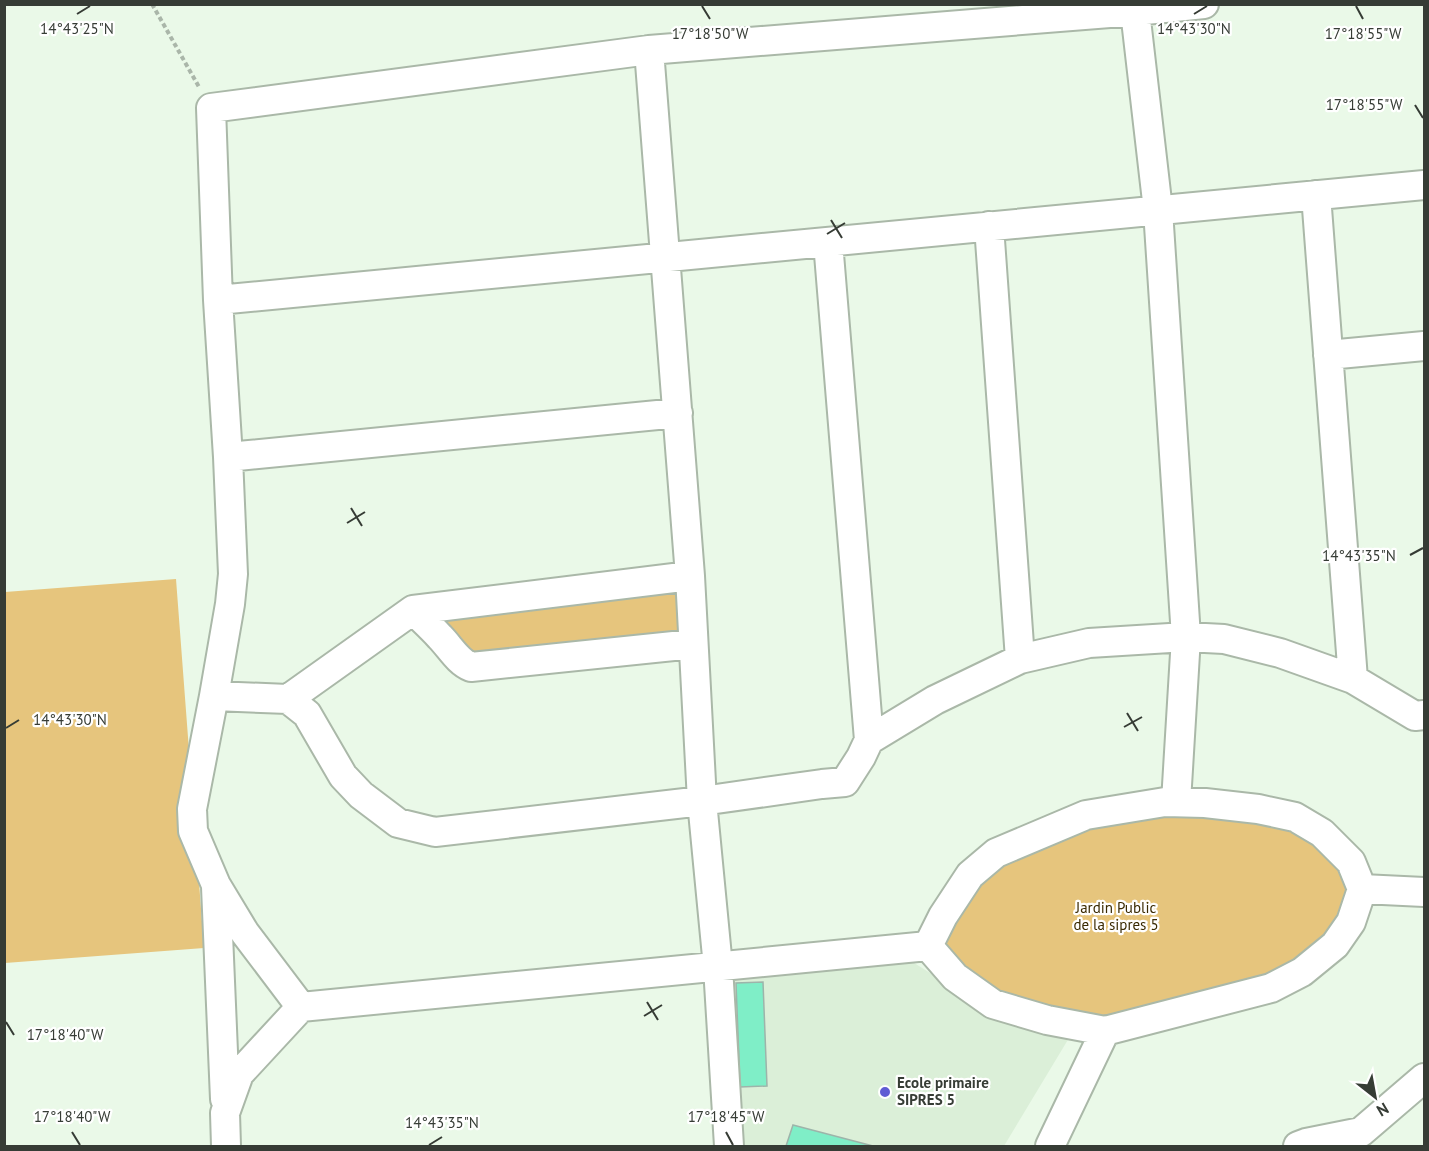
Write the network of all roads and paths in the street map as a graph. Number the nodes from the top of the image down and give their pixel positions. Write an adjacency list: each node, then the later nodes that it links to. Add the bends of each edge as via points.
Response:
1 (152, 4): 5 (path)
2 (1204, 4): 3 (street)
3 (1135, 11): 4 (street); 8 (street)
4 (649, 50): 5 (street); 11 (street)
5 (211, 108): 12 (street)
6 (1425, 185): 7 (street)
7 (1316, 195): 8 (street); 14 (street)
8 (1158, 210): 9 (street); 19 (street)
9 (989, 226): 10 (street); 21 (street)
10 (828, 242): 11 (street); 26 (street)
11 (665, 257): 12 (street); 15 (street)
12 (218, 300): 16 (street)
13 (1425, 346): 14 (street)
14 (1328, 355): 22 (street)
15 (678, 413): 16 (street); 17 (street)
16 (228, 457): 23 (street, via 233,574)
17 (690, 576): 18 (street); 20 (street)
18 (413, 610): 20 (street, via 471,667); 24 (street)
19 (1186, 638): 21 (street, via 1089,643); 22 (street, via 1224,639 1280,653); 28 (street)
20 (693, 644): 27 (street)
21 (1020, 659): 26 (street, via 935,700)
22 (1353, 679): 25 (street, via 1415,716)
23 (214, 696): 24 (street); 29 (street, via 192,809 193,831)
24 (288, 699): 27 (street, via 307,714 351,786 399,823 435,832)
25 (1425, 715)
26 (869, 740): 27 (street, via 845,782)
27 (702, 801): 33 (street)
28 (1176, 802): 30 (street, via 1258,809 1295,817 1322,833 1351,862); 32 (street, via 1086,815 996,853 970,875)
29 (216, 885): 34 (street, via 244,933); 37 (street)
30 (1362, 890): 31 (street); 35 (street, via 1351,922 1335,945 1302,972 1271,987)
31 (1425, 892)
32 (928, 946): 33 (street); 35 (street, via 955,977 993,1004)
33 (718, 967): 34 (street); 40 (street)
34 (301, 1007): 37 (street, via 239,1074)
35 (1105, 1031): 41 (street)
36 (1425, 1078): 38 (street)
37 (225, 1113): 39 (street)
38 (1366, 1139): 42 (street)
39 (226, 1146)
40 (729, 1146)
41 (1050, 1146)
42 (1298, 1146)

